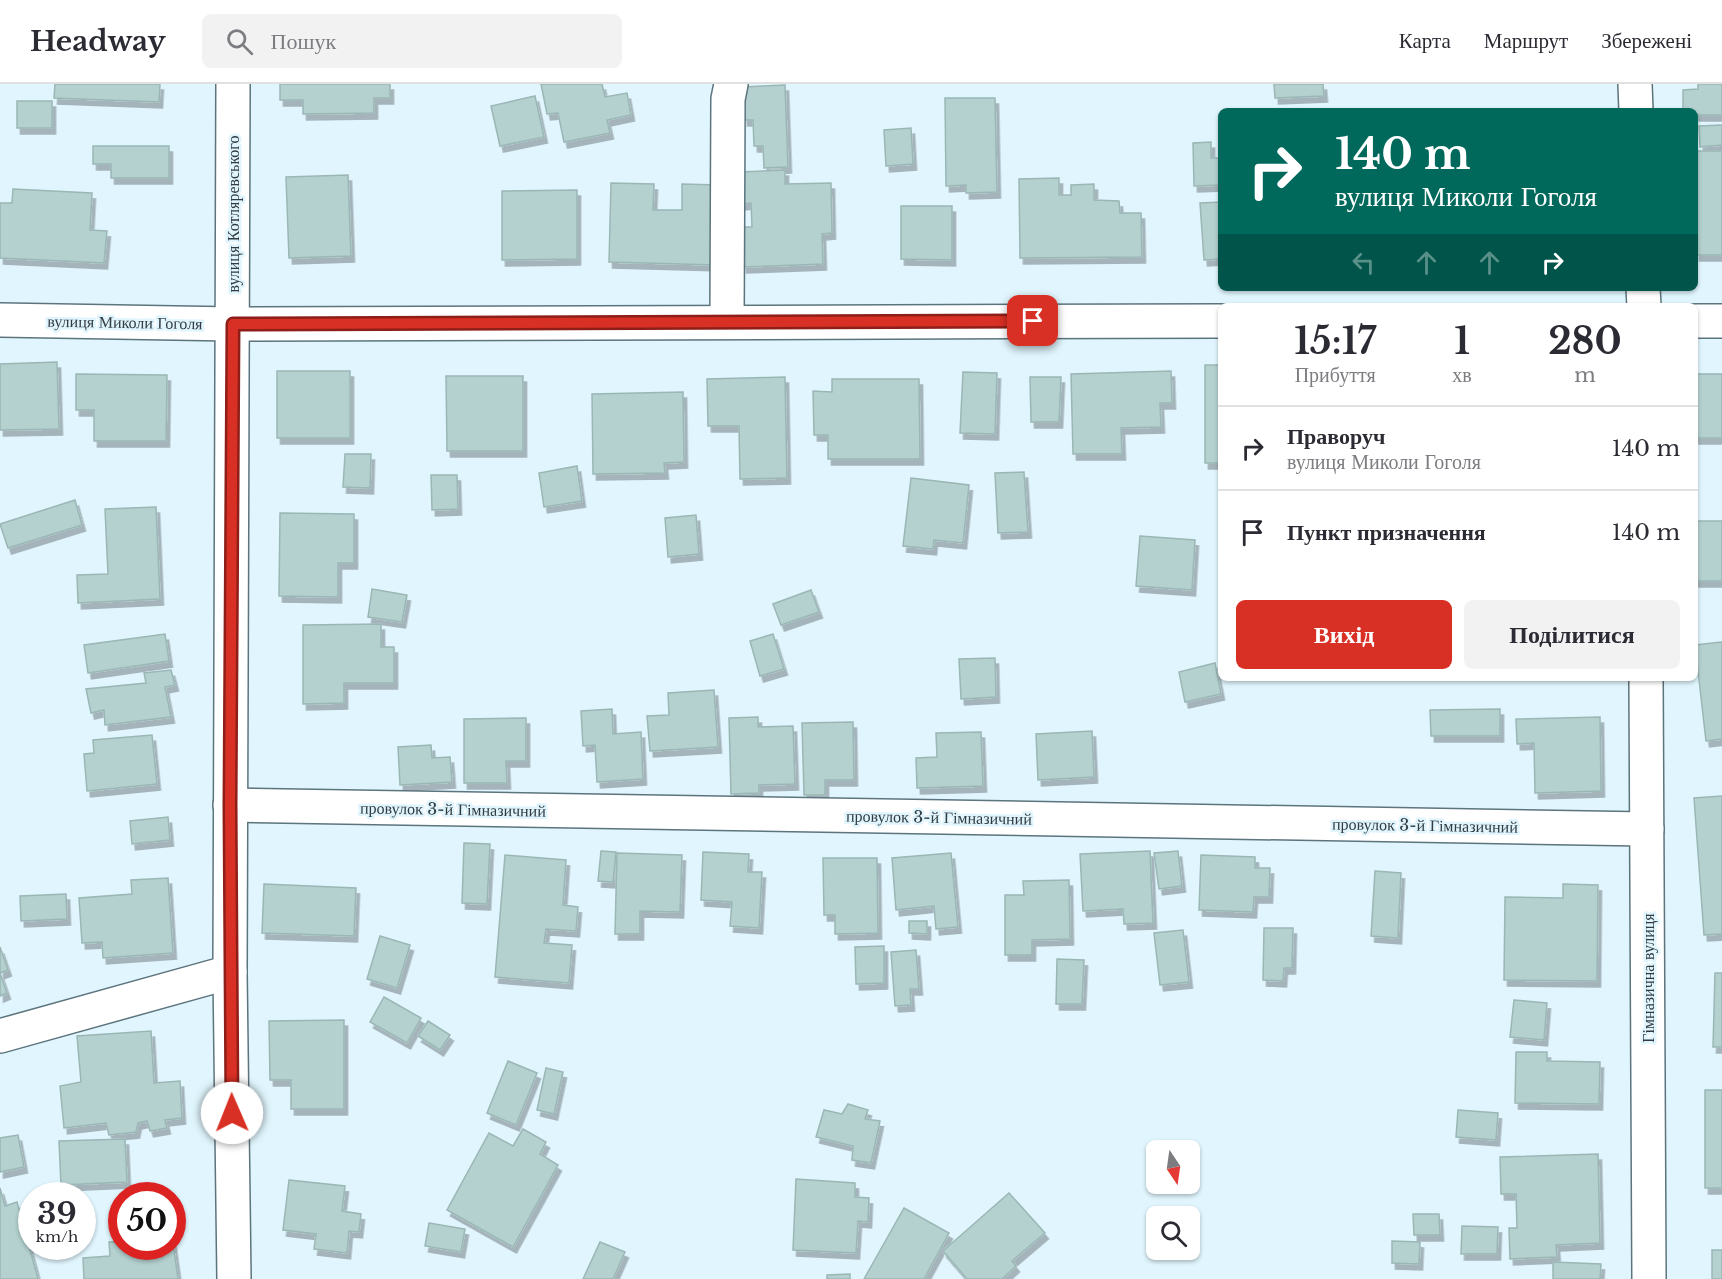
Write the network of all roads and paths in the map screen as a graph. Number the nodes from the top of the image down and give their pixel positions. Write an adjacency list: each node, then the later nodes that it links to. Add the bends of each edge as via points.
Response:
1 (233, 84): 10 (street, вулиця Котляревського)
2 (731, 84): 6 (street)
3 (1635, 84): 4 (street)
4 (1636, 108)
5 (0, 320): 10 (street, вулиця Миколи Гоголя)
6 (727, 321): 7 (street, вулиця Миколи Гоголя); 10 (street, вулиця Миколи Гоголя)
7 (1218, 321)
8 (1698, 321): 9 (street)
9 (1722, 321)
10 (233, 324): 12 (street, вулиця Котляревського)
11 (1646, 681): 13 (street, Гімназична вулиця)
12 (230, 805): 13 (street, провулок 3-й Гімназичний); 14 (street, вулиця Котляревського)
13 (1647, 829): 17 (street, Гімназична вулиця)
14 (230, 972): 15 (street); 16 (street, вулиця Котляревського)
15 (0, 1036)
16 (234, 1279)
17 (1649, 1279)

